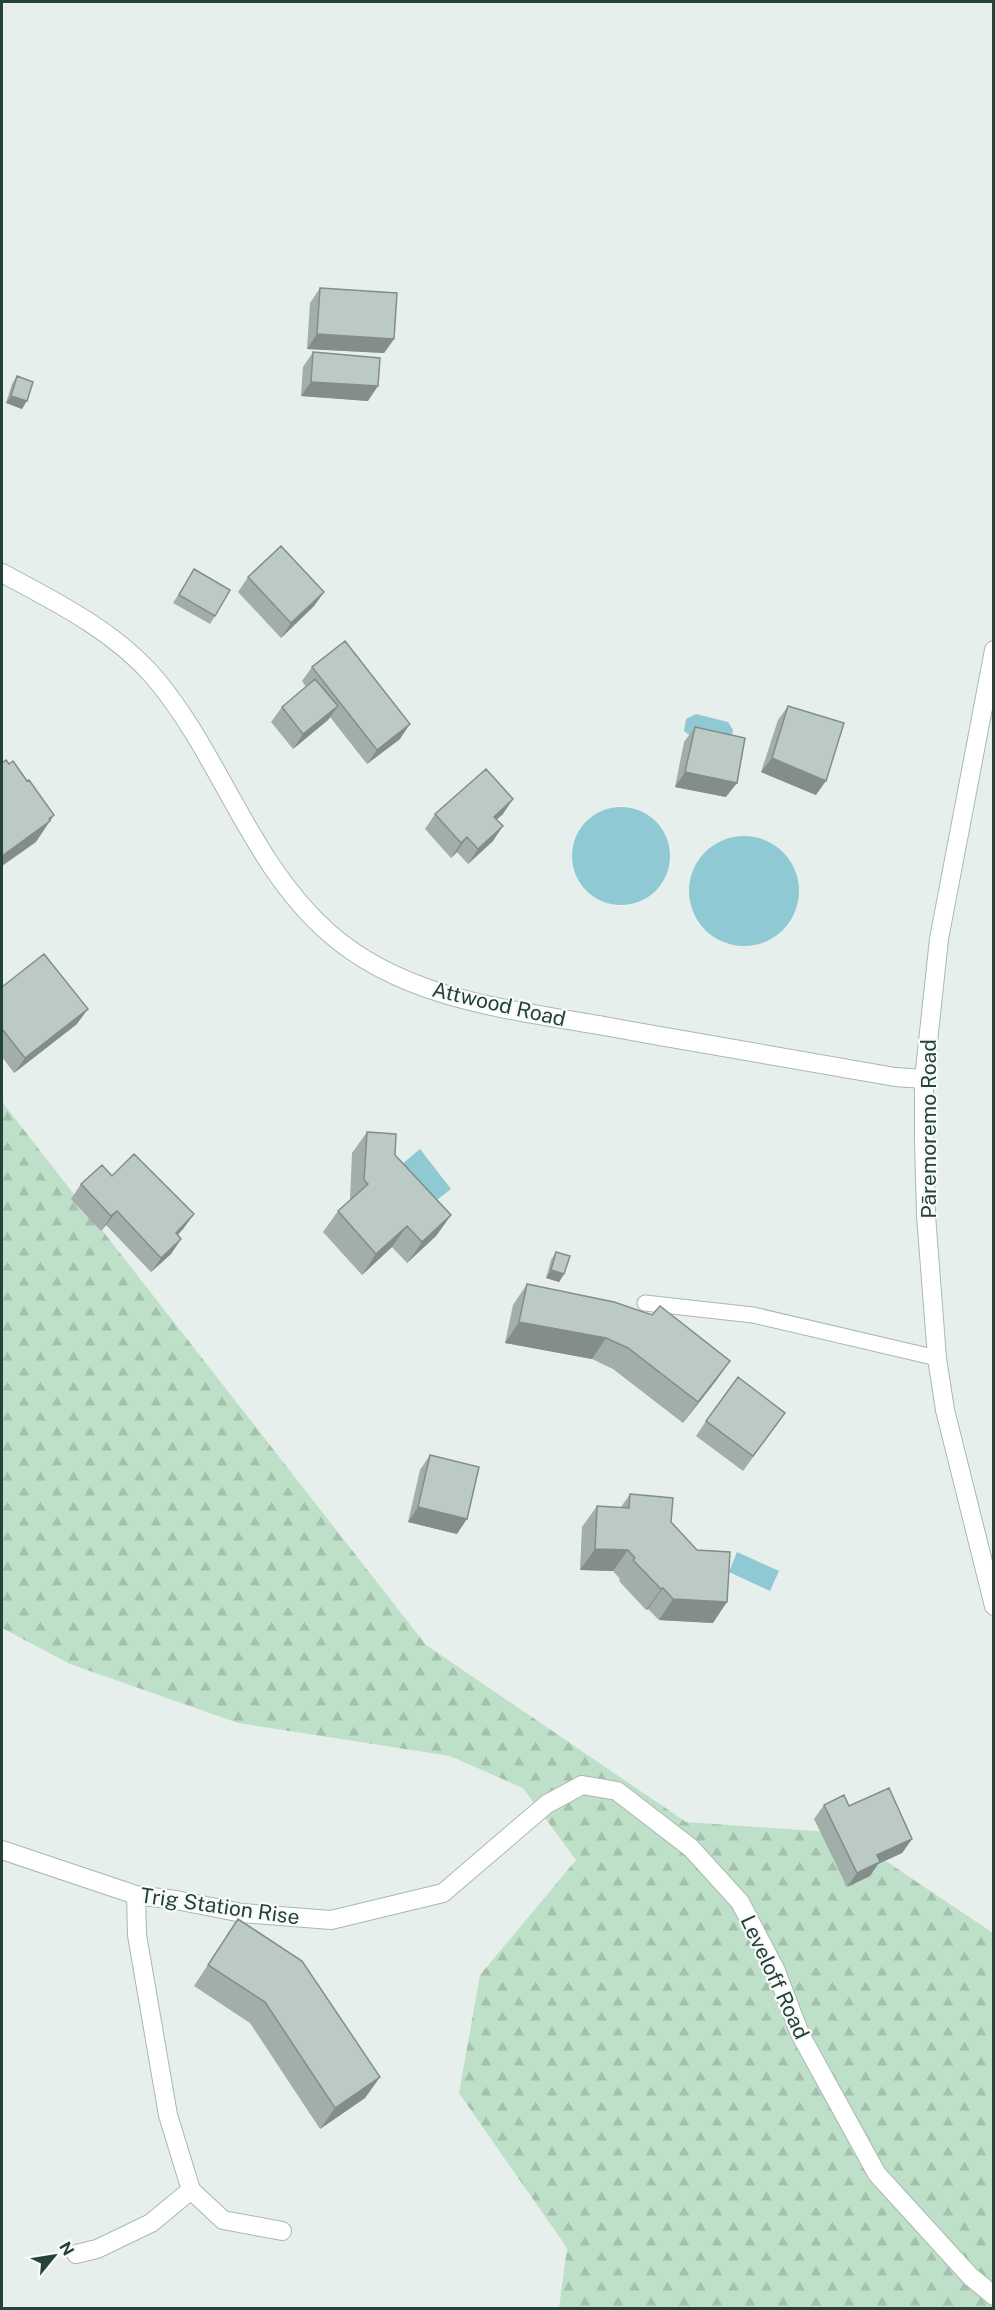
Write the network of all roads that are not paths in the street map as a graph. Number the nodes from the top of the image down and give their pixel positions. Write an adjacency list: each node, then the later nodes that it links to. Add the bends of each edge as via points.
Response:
1 (2, 573): 3 (street, Attwood Road, via 88,621 136,658 177,708 265,855 298,902 336,939 382,970 458,998 696,1043)
2 (993, 650): 3 (street, Pāremoremo Road, via 939,939)
3 (924, 1079): 5 (street, Pāremoremo Road, via 926,1215)
4 (645, 1303): 5 (lane, via 753,1315)
5 (937, 1358): 6 (street, Pāremoremo Road, via 945,1410)
6 (993, 1606)
7 (2, 1851): 9 (street, Trig Station Rise)
8 (442, 1893): 9 (street, Trig Station Rise, via 331,1920 242,1913); 13 (street, Leveloff Road, via 547,1804 582,1785 617,1791 691,1848 740,1902 776,1971 800,2034 877,2174)
9 (136, 1895): 10 (street, via 136,1935 168,2115)
10 (191, 2190): 11 (street, via 223,2220); 12 (street, via 151,2223 97,2249)
11 (282, 2231)
12 (76, 2254)
13 (993, 2296)

